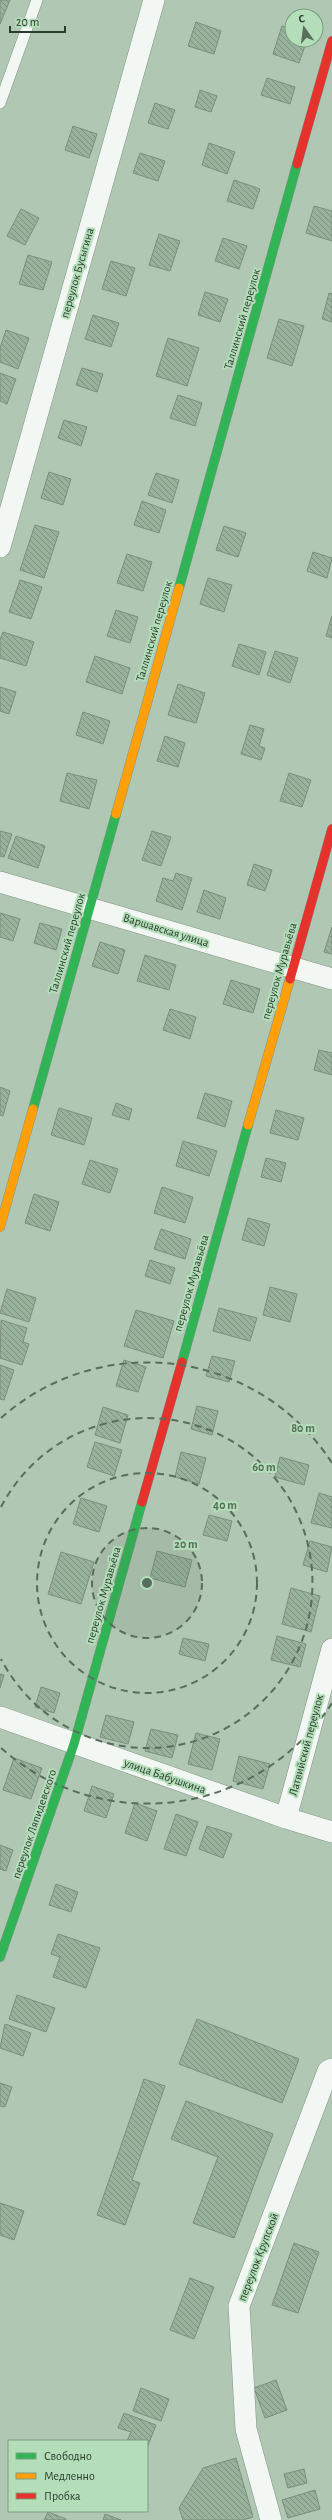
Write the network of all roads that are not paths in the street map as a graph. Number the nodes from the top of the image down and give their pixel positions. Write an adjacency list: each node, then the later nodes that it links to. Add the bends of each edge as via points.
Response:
1 (37, 0): 4 (lane)
2 (154, 0): 5 (street, переулок Бусыгина)
3 (332, 42): 8 (street, Таллинский переулок)
4 (0, 103)
5 (0, 546)
6 (332, 829): 9 (street, переулок Муравьёва)
7 (0, 882): 8 (street, Варшавская улица)
8 (89, 907): 9 (street, Варшавская улица); 11 (street, Таллинский переулок)
9 (292, 967): 10 (street, Варшавская улица); 14 (street, переулок Муравьёва)
10 (332, 979)
11 (0, 1227)
12 (332, 1649): 15 (street, Латвийский переулок)
13 (0, 1717): 14 (street, улица Бабушкина)
14 (74, 1744): 15 (street, улица Бабушкина); 17 (street, переулок Ляпидевского)
15 (286, 1818): 16 (street, улица Бабушкина)
16 (332, 1832)
17 (0, 1957)
18 (330, 2070): 19 (street, переулок Крупской, via 239,2306 246,2429)
19 (271, 2520)

